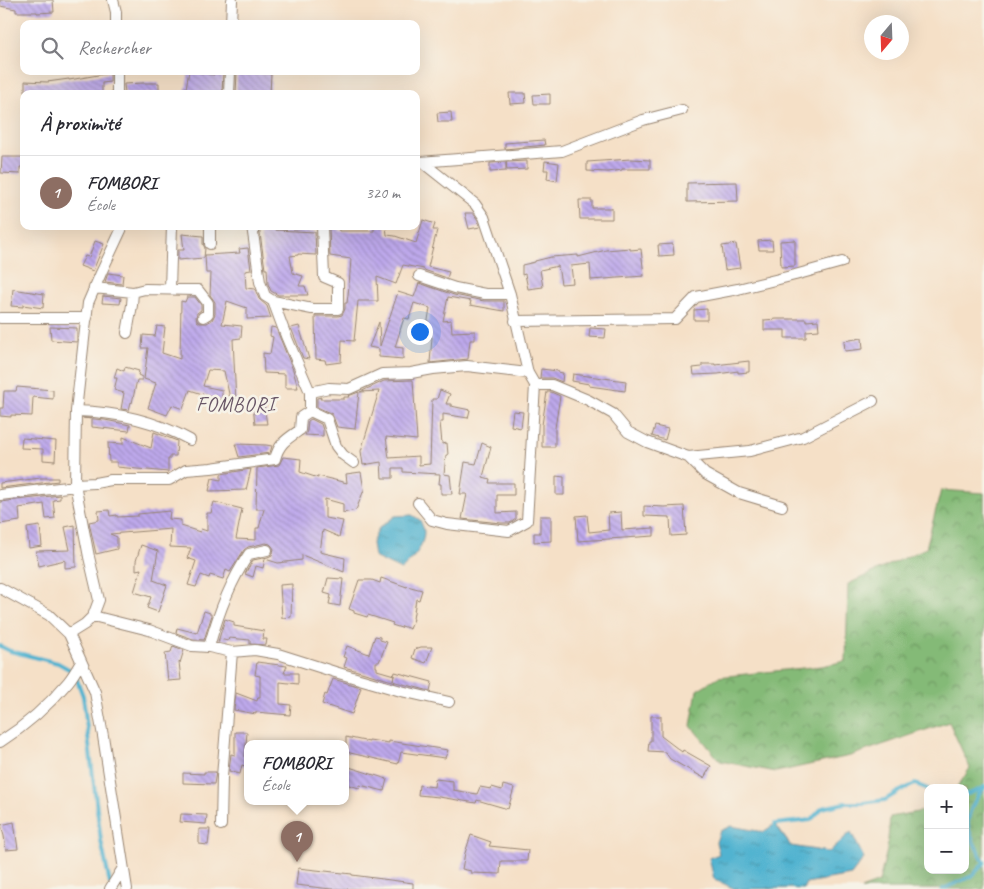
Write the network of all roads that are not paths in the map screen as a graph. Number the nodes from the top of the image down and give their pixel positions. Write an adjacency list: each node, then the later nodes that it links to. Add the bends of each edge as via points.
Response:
1 (113, 0): 3 (street)
2 (232, 0): 4 (street)
3 (116, 20)
4 (231, 20)
5 (117, 75): 7 (street)
6 (230, 75): 8 (street)
7 (117, 90)
8 (229, 90)
9 (682, 110): 10 (street, via 643,120 562,151)
10 (420, 162)
11 (420, 163): 23 (street, via 475,204 484,217)
12 (123, 230): 20 (street)
13 (172, 230): 21 (street)
14 (210, 230): 17 (street)
15 (252, 230): 24 (street, via 260,282 266,296)
16 (322, 230): 24 (street, via 324,277 338,283 338,309 312,309)
17 (210, 244)
18 (842, 262): 28 (street, via 738,289 696,296 675,319)
19 (419, 276): 23 (street, via 485,294)
20 (94, 288): 22 (street); 26 (street)
21 (170, 289): 22 (street, via 145,288); 25 (street, via 198,290 208,304 208,314)
22 (133, 292): 29 (street)
23 (510, 294): 28 (street)
24 (274, 301): 32 (street)
25 (203, 317)
26 (87, 318): 27 (street); 34 (street)
27 (1, 320)
28 (515, 321): 30 (street)
29 (127, 333)
30 (528, 372): 31 (street); 32 (street, via 467,366 433,369 382,374 349,389 328,388)
31 (535, 385): 37 (street, via 552,385 588,400 613,414 628,432); 41 (street, via 527,521 509,531 447,524 432,520)
32 (310, 392): 35 (street)
33 (873, 401): 37 (street, via 802,437 750,451)
34 (76, 411): 36 (street, via 101,412 148,422); 39 (street)
35 (310, 411): 38 (street, via 327,419 336,446); 39 (street, via 301,418 300,430 278,449 275,459 186,470 169,480 111,480)
36 (190, 440)
37 (688, 457): 42 (street, via 705,474 739,493)
38 (354, 463)
39 (76, 485): 40 (street); 45 (street, via 99,600)
40 (0, 495)
41 (418, 503)
42 (782, 506)
43 (266, 550): 47 (street, via 249,554 242,565 217,619)
44 (0, 588): 46 (street, via 49,615)
45 (93, 616): 46 (street); 47 (street, via 150,630 192,646)
46 (69, 634): 49 (street)
47 (209, 647): 48 (street)
48 (232, 652): 50 (street, via 255,650 278,654); 52 (street)
49 (81, 662): 51 (street, via 52,699); 53 (street, via 95,692)
50 (449, 702)
51 (0, 742)
52 (221, 825)
53 (123, 868): 54 (street); 55 (street)
54 (110, 889)
55 (127, 889)

